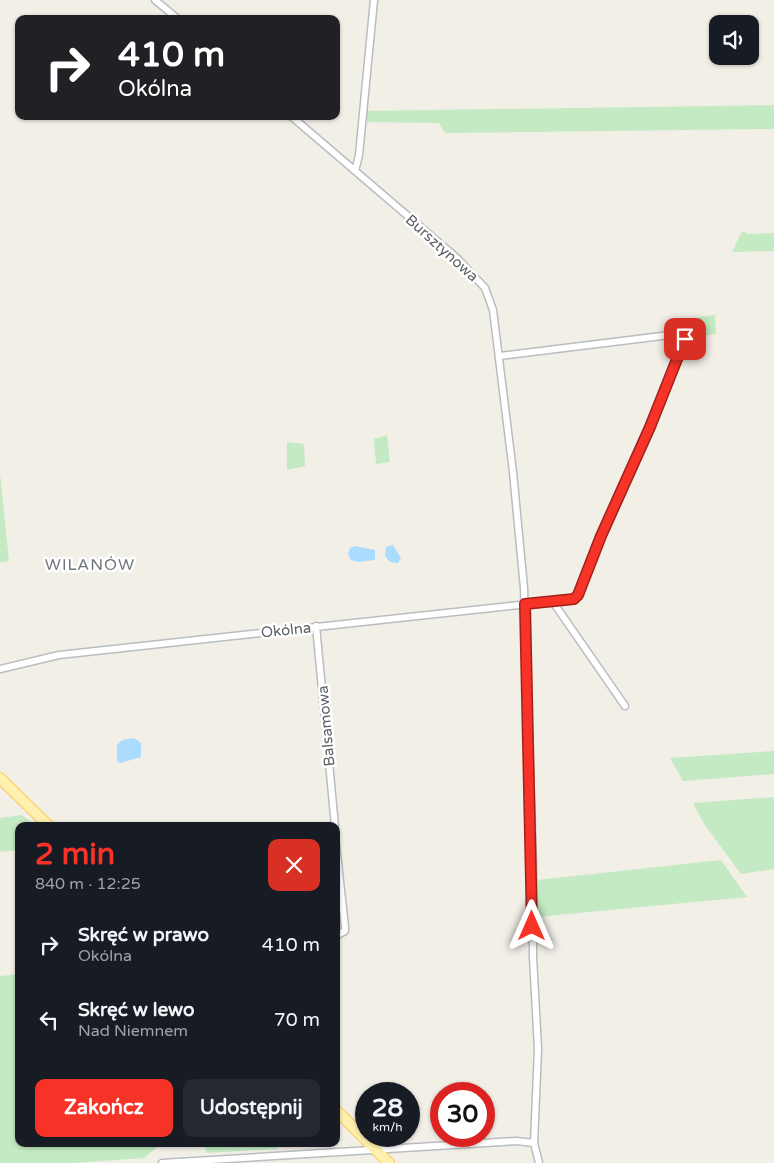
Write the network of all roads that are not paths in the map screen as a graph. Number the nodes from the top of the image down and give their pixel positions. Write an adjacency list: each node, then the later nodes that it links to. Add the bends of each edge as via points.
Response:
1 (155, 0): 3 (street)
2 (374, 0): 5 (street, via 359,155)
3 (173, 15)
4 (296, 120): 5 (street, Bursztynowa)
5 (354, 171): 6 (street, Bursztynowa, via 480,281 491,301)
6 (500, 356): 7 (street, Okólna, via 680,334 685,339 578,595 574,599); 8 (street, Bursztynowa)
7 (553, 602): 8 (street, Okólna); 11 (street)
8 (525, 604): 9 (street, Okólna); 18 (street, Bursztynowa, via 532,957 538,1050)
9 (316, 626): 10 (street, Okólna, via 59,654); 14 (street, Balsamowa)
10 (0, 669)
11 (624, 706)
12 (0, 778): 13 (main road)
13 (45, 822)
14 (335, 822)
15 (340, 883): 16 (street, via 345,931)
16 (340, 934)
17 (340, 1114): 19 (main road)
18 (534, 1143): 19 (street); 23 (street, Bursztynowa)
19 (377, 1150): 20 (street); 22 (main road)
20 (278, 1160): 21 (street)
21 (162, 1163)
22 (389, 1163)
23 (539, 1163)

